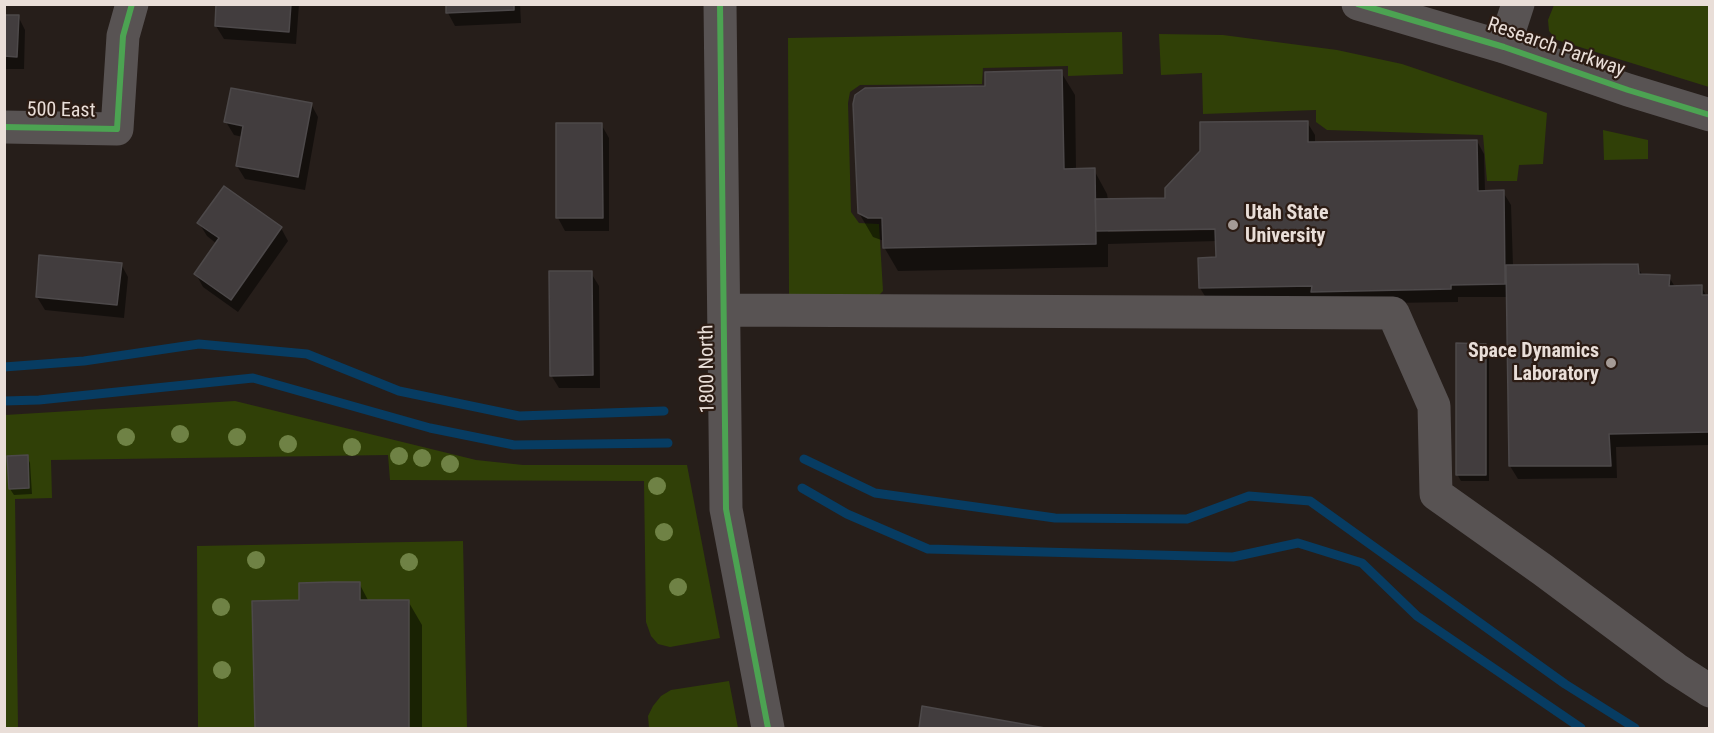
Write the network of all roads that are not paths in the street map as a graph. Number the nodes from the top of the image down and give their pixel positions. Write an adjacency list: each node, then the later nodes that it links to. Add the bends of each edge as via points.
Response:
1 (132, 4): 7 (street, 500 East, via 123,36 117,129)
2 (720, 4): 8 (street, 1800 North)
3 (1358, 4): 5 (street, Research Parkway)
4 (1518, 4): 5 (street, Research Parkway)
5 (1504, 47): 6 (street, Research Parkway)
6 (1710, 114)
7 (4, 127)
8 (724, 310): 9 (street, via 1394,313 1434,406 1436,494); 10 (street, 1800 North, via 726,509)
9 (1710, 691)
10 (768, 729)

